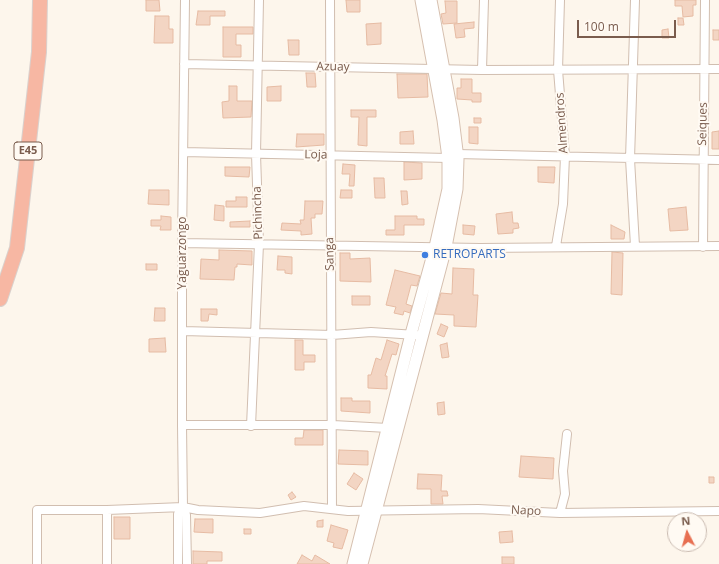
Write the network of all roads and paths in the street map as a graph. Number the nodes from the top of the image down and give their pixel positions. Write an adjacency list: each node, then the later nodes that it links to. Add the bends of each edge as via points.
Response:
1 (40, 0): 36 (highway, E45, via 39,52 17,248)
2 (185, 0): 11 (street, Yaguarzongo)
3 (259, 0): 12 (street, Pichincha)
4 (330, 0): 13 (street, Sanga)
5 (421, 0): 14 (main road)
6 (431, 0): 14 (main road)
7 (484, 0): 17 (street)
8 (560, 0): 18 (street, Almendros)
9 (634, 0): 19 (street)
10 (705, 0): 15 (street, Seiques)
11 (184, 64): 12 (street, Azuay); 20 (street, Yaguarzongo)
12 (258, 66): 13 (street, Azuay); 21 (street, Pichincha)
13 (329, 67): 14 (street, Azuay); 22 (street, Sanga)
14 (438, 69): 17 (street, Azuay); 23 (main road, via 443,120)
15 (704, 69): 16 (street, Azuay); 19 (street, Azuay); 26 (street, Seiques)
16 (719, 69)
17 (482, 70): 18 (street, Azuay)
18 (558, 70): 19 (street, Azuay); 24 (street, Almendros)
19 (634, 70): 25 (street)
20 (184, 152): 21 (street, Loja); 28 (street, Yaguarzongo)
21 (256, 154): 22 (street, Loja); 29 (street, Pichincha)
22 (329, 156): 23 (street, Loja); 30 (street, Sanga)
23 (453, 156): 24 (street, Loja); 34 (main road)
24 (565, 156): 25 (street, Loja); 31 (street, Almendros, via 563,204)
25 (630, 159): 26 (street, Loja); 32 (street)
26 (702, 160): 27 (street, Loja); 35 (street, Seiques)
27 (719, 160)
28 (182, 243): 29 (street); 37 (street, Yaguarzongo)
29 (259, 244): 30 (street); 38 (street, Pichincha)
30 (330, 245): 34 (street); 39 (street, Sanga)
31 (556, 246): 32 (street); 34 (street)
32 (635, 246): 35 (street)
33 (719, 246): 35 (street)
34 (440, 247): 40 (main road)
35 (703, 247)
36 (0, 299)
37 (183, 331): 38 (street); 41 (street, Yaguarzongo)
38 (254, 333): 39 (street); 43 (street, Pichincha)
39 (332, 335): 40 (street, via 371,332); 42 (street, Sanga)
40 (416, 335): 44 (main road); 49 (main road)
41 (182, 425): 43 (street); 46 (street, Yaguarzongo)
42 (333, 425): 43 (street); 44 (street); 47 (street, Sanga)
43 (251, 426)
44 (388, 428): 49 (main road)
45 (567, 434): 51 (street, via 563,471 565,494)
46 (183, 507): 47 (street, Napo, via 260,513 304,506); 48 (street, Napo); 54 (street, Yaguarzongo, via 178,514); 55 (street, Yaguarzongo, via 186,515)
47 (332, 509): 49 (street, Napo)
48 (106, 510): 52 (street, Napo, via 37,510); 53 (street)
49 (372, 510): 51 (street, Napo, via 478,509); 56 (main road); 57 (main road)
50 (719, 512): 51 (street, Napo)
51 (560, 513)
52 (37, 564)
53 (107, 564)
54 (178, 564)
55 (187, 564)
56 (353, 564)
57 (362, 564)

